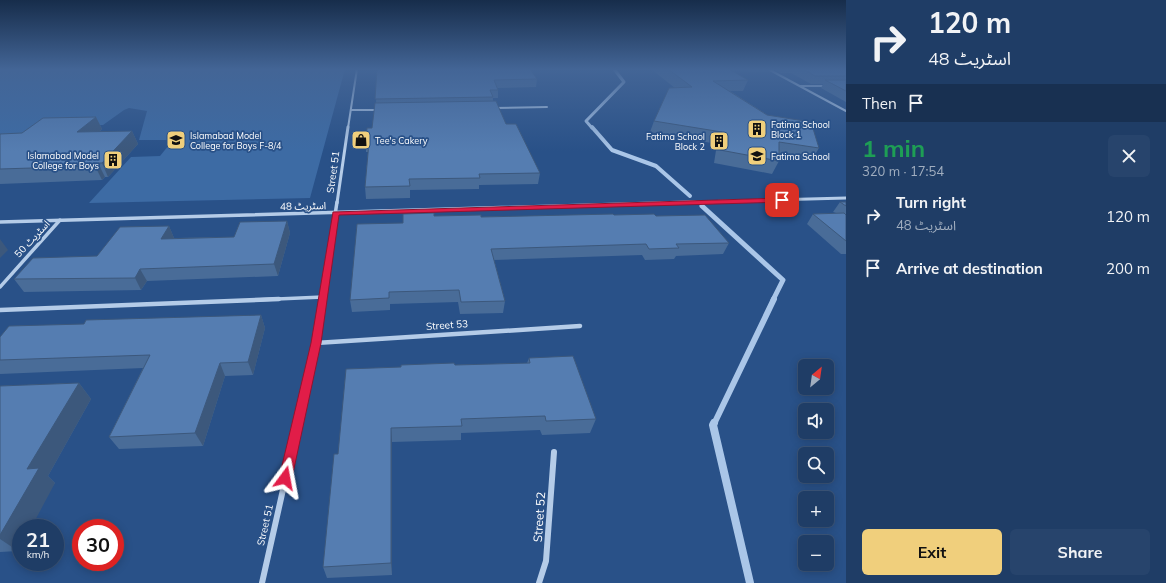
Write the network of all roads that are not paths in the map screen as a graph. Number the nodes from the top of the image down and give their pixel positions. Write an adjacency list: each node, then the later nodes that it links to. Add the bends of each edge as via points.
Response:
1 (353, 96): 5 (street, Street 51)
2 (819, 96): 7 (street)
3 (547, 107): 4 (street)
4 (492, 108)
5 (351, 110): 6 (street); 9 (street, Street 51)
6 (382, 110)
7 (846, 111)
8 (846, 198): 9 (street, اسٹریٹ 48)
9 (336, 213): 10 (street, اسٹریٹ 48); 13 (street, Street 51)
10 (60, 220): 11 (street, اسٹریٹ 48); 12 (street, اسٹریٹ 50)
11 (0, 222)
12 (0, 287)
13 (323, 296): 14 (street); 16 (street, Street 51)
14 (0, 310)
15 (580, 326): 16 (street, Street 53)
16 (316, 343): 18 (street, Street 51)
17 (554, 452): 19 (street, Street 52, via 546,562)
18 (262, 583)
19 (539, 583)

